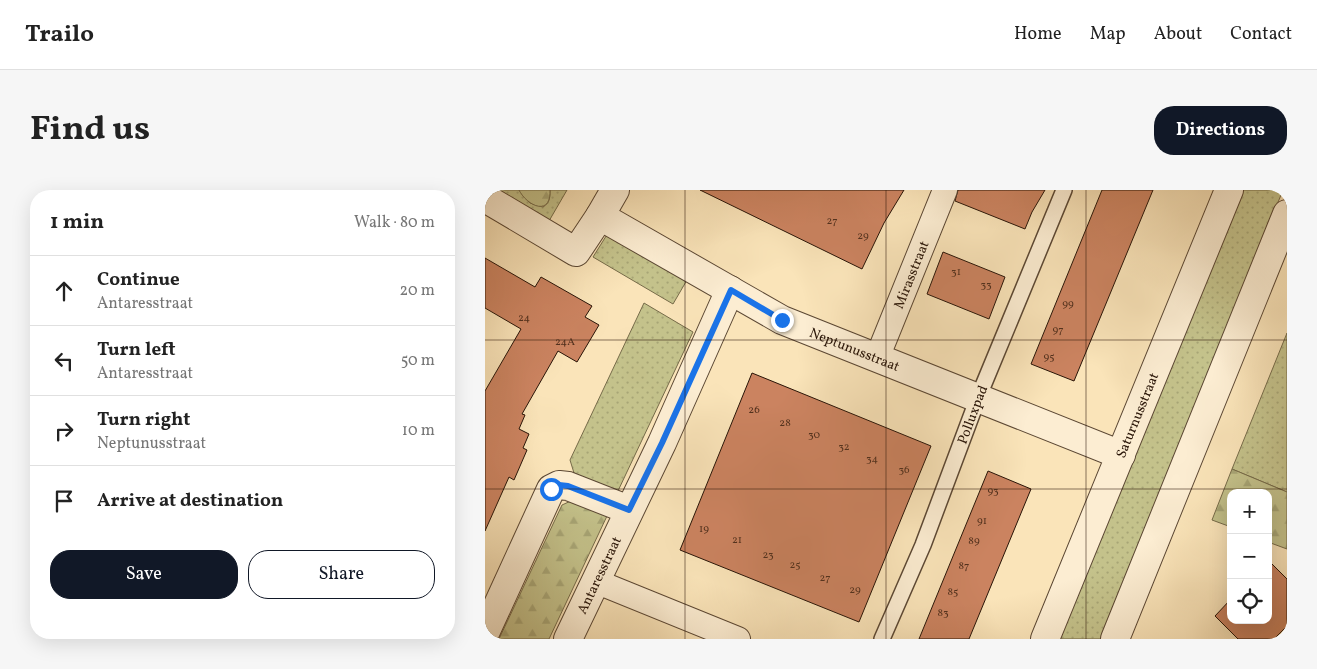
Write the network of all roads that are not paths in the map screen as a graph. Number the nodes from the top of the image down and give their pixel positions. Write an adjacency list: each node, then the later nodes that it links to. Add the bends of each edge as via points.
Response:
1 (615, 190): 7 (street)
2 (945, 190): 9 (street, Mirasstraat)
3 (1064, 190): 10 (lane, Polluxpad)
4 (1229, 190): 11 (street, Saturnusstraat)
5 (485, 198): 7 (street, via 575,252)
6 (1287, 214): 19 (street)
7 (600, 216): 8 (street, Neptunusstraat)
8 (731, 290): 9 (street, Neptunusstraat, via 782,320); 12 (street, Antaresstraat)
9 (877, 358): 10 (street, Neptunusstraat)
10 (978, 398): 11 (street, Neptunusstraat); 17 (lane, Polluxpad, via 923,545)
11 (1121, 455): 18 (street, Saturnusstraat)
12 (629, 510): 13 (street, Antaresstraat); 14 (street, via 568,486 559,485 551,489)
13 (595, 581): 15 (street, Antaresstraat); 16 (street)
14 (485, 633)
15 (568, 639)
16 (738, 639)
17 (882, 639)
18 (1045, 639)
19 (1115, 639)

